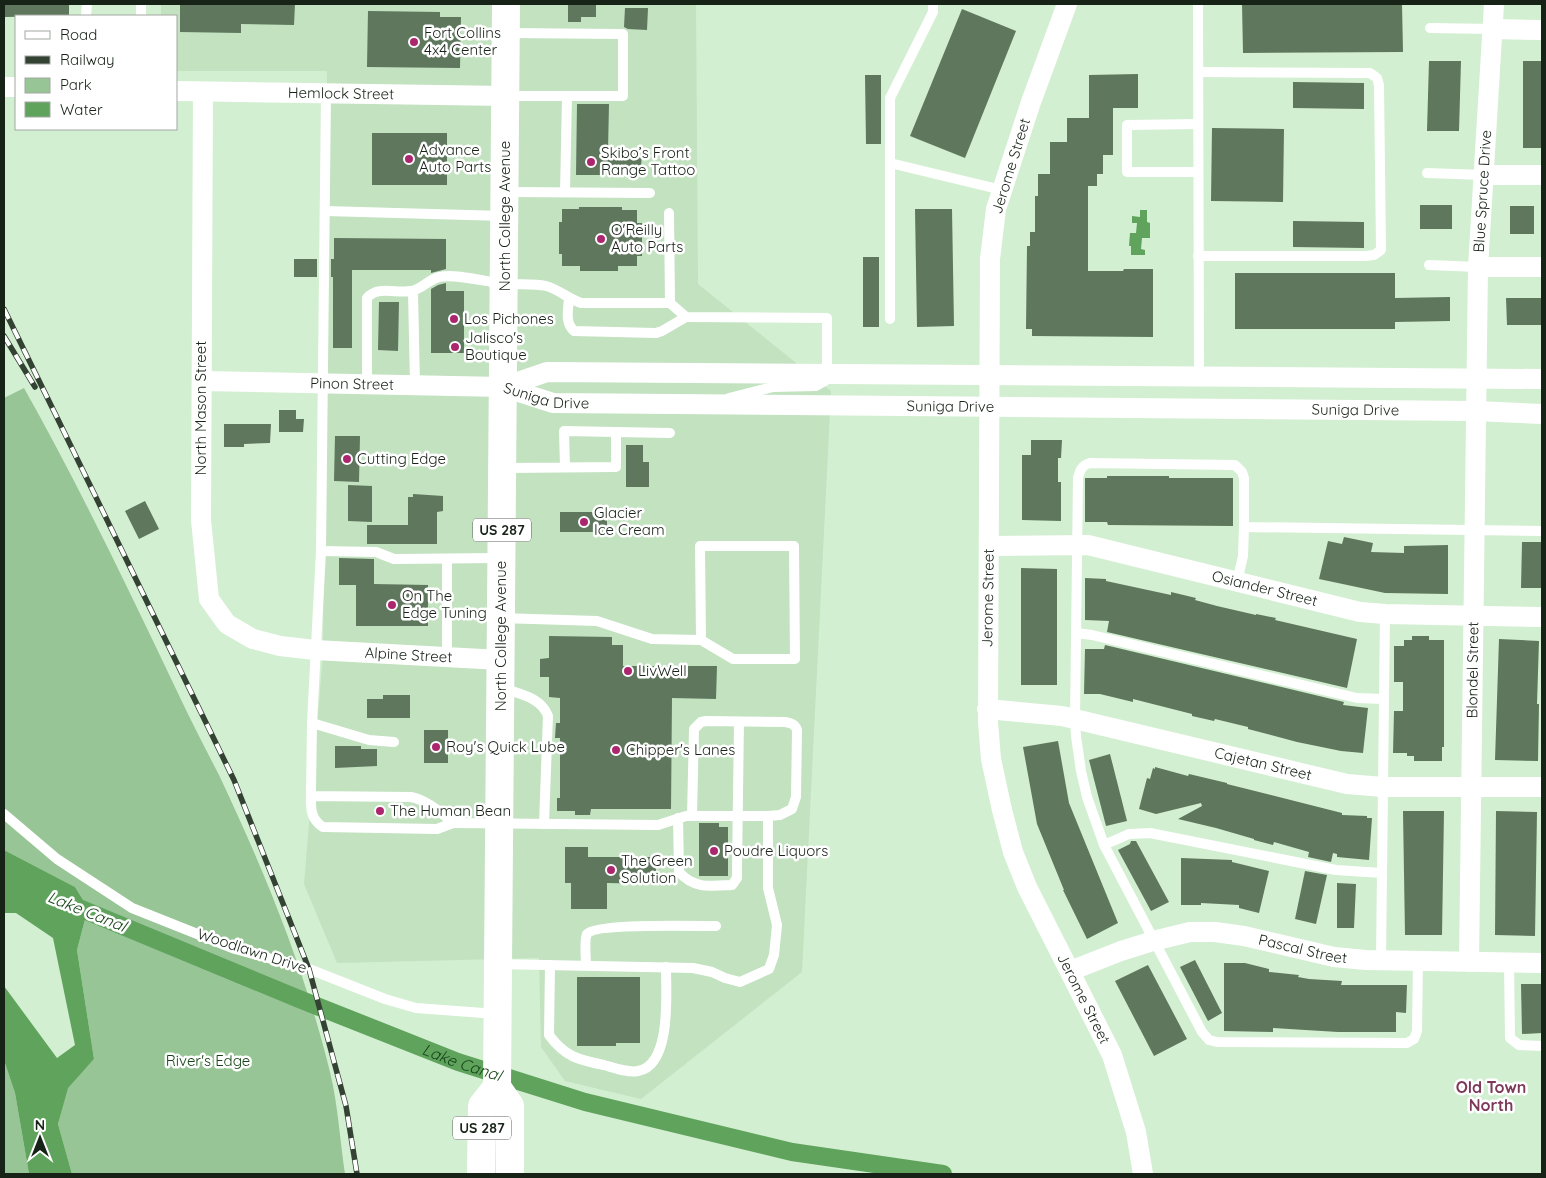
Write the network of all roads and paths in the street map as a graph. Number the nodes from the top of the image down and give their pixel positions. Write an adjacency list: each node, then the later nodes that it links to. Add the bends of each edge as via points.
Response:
1 (506, 4): 9 (highway, North College Avenue / US 287)
2 (933, 4): 17 (lane, via 933,12 890,98)
3 (1067, 4): 22 (street, Jerome Street)
4 (1198, 4): 10 (lane)
5 (1494, 4): 7 (street, Blue Spruce Drive)
6 (1430, 28): 7 (lane)
7 (1493, 30): 8 (street); 20 (street, Blue Spruce Drive)
8 (1542, 30)
9 (506, 33): 14 (highway, North College Avenue / US 287); 15 (lane, via 623,34 623,96)
10 (1198, 72): 16 (lane); 28 (lane, via 1370,73 1377,78 1380,240 1380,250 1365,256)
11 (178, 91): 12 (street, Hemlock Street)
12 (203, 92): 13 (street, Hemlock Street); 43 (street, North Mason Street)
13 (326, 93): 14 (street, Hemlock Street); 26 (lane)
14 (506, 96): 15 (lane); 25 (highway, North College Avenue / US 287)
15 (567, 96): 23 (lane)
16 (1198, 124): 18 (lane); 18 (lane, via 1127,125 1127,172)
17 (890, 163): 22 (lane); 37 (lane)
18 (1198, 172): 28 (lane)
19 (1427, 174): 20 (lane)
20 (1484, 175): 21 (street); 30 (street, Blue Spruce Drive)
21 (1542, 175)
22 (1002, 190): 39 (street, Jerome Street, via 996,209 990,258)
23 (565, 192): 24 (lane); 25 (lane)
24 (650, 193)
25 (505, 204): 26 (lane); 32 (highway, North College Avenue / US 287)
26 (325, 211): 44 (lane)
27 (669, 213): 35 (lane)
28 (1198, 256): 40 (lane)
29 (1429, 265): 30 (lane)
30 (1478, 267): 31 (street); 41 (street, Blue Spruce Drive)
31 (1542, 267)
32 (504, 284): 33 (lane, via 462,277 438,277); 34 (lane, via 546,286); 47 (highway, North College Avenue / US 287)
33 (413, 292): 45 (lane, via 378,291 368,298); 46 (lane)
34 (569, 299): 35 (lane, via 581,303); 36 (lane, via 568,321 574,332 656,333)
35 (670, 302): 36 (lane)
36 (686, 317): 38 (lane, via 827,318)
37 (890, 319)
38 (827, 374): 39 (street, Suniga Drive); 47 (street, Suniga Drive, via 547,372); 48 (lane, via 825,381 816,386 772,387)
39 (990, 375): 40 (street, Suniga Drive); 49 (street, Jerome Street)
40 (1198, 376): 41 (street, Suniga Drive)
41 (1476, 378): 42 (street, Suniga Drive); 50 (street, Blondel Street)
42 (1542, 380)
43 (202, 381): 44 (street, Pinon Street); 71 (street, North Mason Street, via 201,520 208,599 227,624 253,639)
44 (322, 384): 45 (street, Pinon Street); 61 (lane)
45 (368, 384): 46 (street, Pinon Street)
46 (415, 385): 47 (street, Pinon Street)
47 (503, 387): 48 (street, Suniga Drive, via 553,403); 55 (highway, North College Avenue / US 287)
48 (701, 404): 49 (street, Suniga Drive)
49 (990, 407): 50 (street, Suniga Drive); 60 (street, Jerome Street)
50 (1476, 411): 51 (street, Suniga Drive); 57 (street, Blondel Street)
51 (1542, 414)
52 (616, 432): 53 (lane); 54 (lane, via 616,467); 54 (lane, via 564,431)
53 (670, 433)
54 (565, 467): 55 (lane)
55 (502, 468): 62 (highway, North College Avenue / US 287)
56 (1244, 527): 57 (lane); 59 (lane, via 1244,478 1235,465 1090,463 1080,470 1078,478); 64 (lane, via 1243,556)
57 (1474, 529): 58 (lane); 66 (street, Blondel Street)
58 (1542, 530)
59 (1077, 544): 60 (street, Osiander Street); 64 (street, Osiander Street); 69 (lane)
60 (989, 546): 76 (street, Jerome Street)
61 (320, 551): 63 (lane, via 376,552 394,559); 71 (lane)
62 (502, 558): 63 (lane); 68 (highway, North College Avenue / US 287)
63 (446, 559): 72 (lane)
64 (1237, 582): 65 (street, Osiander Street, via 1360,612)
65 (1385, 614): 66 (street, Osiander Street); 75 (lane)
66 (1473, 616): 67 (street, Osiander Street); 81 (street, Blondel Street)
67 (1542, 617)
68 (501, 618): 70 (lane, via 597,621 652,639); 73 (highway, North College Avenue / US 287)
69 (1076, 634): 75 (lane, via 1092,635 1357,698); 77 (lane)
70 (701, 640): 70 (lane, via 733,659 795,659 794,546 700,546)
71 (315, 650): 72 (street, Alpine Street); 79 (lane)
72 (447, 658): 73 (street, Alpine Street)
73 (501, 660): 74 (highway, North College Avenue / US 287)
74 (501, 688): 91 (highway, North College Avenue / US 287); 92 (lane, via 529,697 545,708 548,716)
75 (1384, 699): 82 (lane)
76 (988, 708): 77 (street, Cajetan Street); 106 (street, Jerome Street, via 991,759 1013,852)
77 (1075, 719): 82 (street, Cajetan Street, via 1347,784); 93 (lane, via 1087,797)
78 (739, 722): 86 (lane, via 706,721 694,728); 87 (lane); 88 (lane, via 785,722 796,726 796,797 792,809)
79 (312, 723): 80 (lane, via 368,740); 84 (lane)
80 (394, 742)
81 (1471, 786): 82 (street, Cajetan Street); 83 (street, Cajetan Street); 99 (street, Blondel Street)
82 (1383, 787): 94 (lane)
83 (1542, 787)
84 (311, 796): 90 (lane, via 417,798); 90 (lane, via 314,819 323,827 437,829)
85 (4, 814): 107 (lane, Woodlawn Drive, via 57,859 132,908 235,949 309,969 385,1000 416,1008)
86 (692, 816): 87 (lane); 89 (lane)
87 (737, 816): 88 (lane); 89 (lane, via 737,878 732,885 704,886 687,881 679,872)
88 (768, 816): 105 (lane, via 768,888 777,925 769,969 740,982 712,972)
89 (678, 818): 92 (lane, via 658,825)
90 (453, 822): 91 (lane)
91 (500, 823): 92 (lane); 102 (highway, North College Avenue / US 287)
92 (544, 824)
93 (1104, 845): 94 (lane, via 1129,834 1150,833 1336,870); 96 (lane)
94 (1382, 873): 97 (lane)
95 (716, 926): 104 (lane, via 631,926 590,932)
96 (1153, 941): 97 (street, Pascal Street, via 1190,932 1215,932 1334,957); 98 (lane, via 1202,1032 1209,1040 1217,1042 1407,1043 1414,1039 1417,1031); 106 (street, Pascal Street)
97 (1381, 960): 98 (street, Pascal Street)
98 (1418, 961): 99 (street, Pascal Street)
99 (1469, 962): 100 (street, Pascal Street)
100 (1509, 962): 101 (street, Pascal Street); 108 (lane, via 1510,1038 1519,1045)
101 (1542, 963)
102 (498, 964): 103 (lane); 107 (highway, North College Avenue / US 287)
103 (550, 965): 104 (lane); 105 (lane, via 549,1035 555,1044 580,1060 634,1072 648,1068 657,1056 666,1030)
104 (586, 965): 105 (lane)
105 (666, 966)
106 (1070, 971): 112 (street, Jerome Street, via 1112,1055 1136,1132)
107 (498, 1014): 109 (highway, North College Avenue / US 287)
108 (1542, 1046)
109 (497, 1087): 110 (highway, US 287, via 482,1106); 111 (highway, US 287, via 510,1106)
110 (481, 1174)
111 (510, 1174)
112 (1143, 1174)

